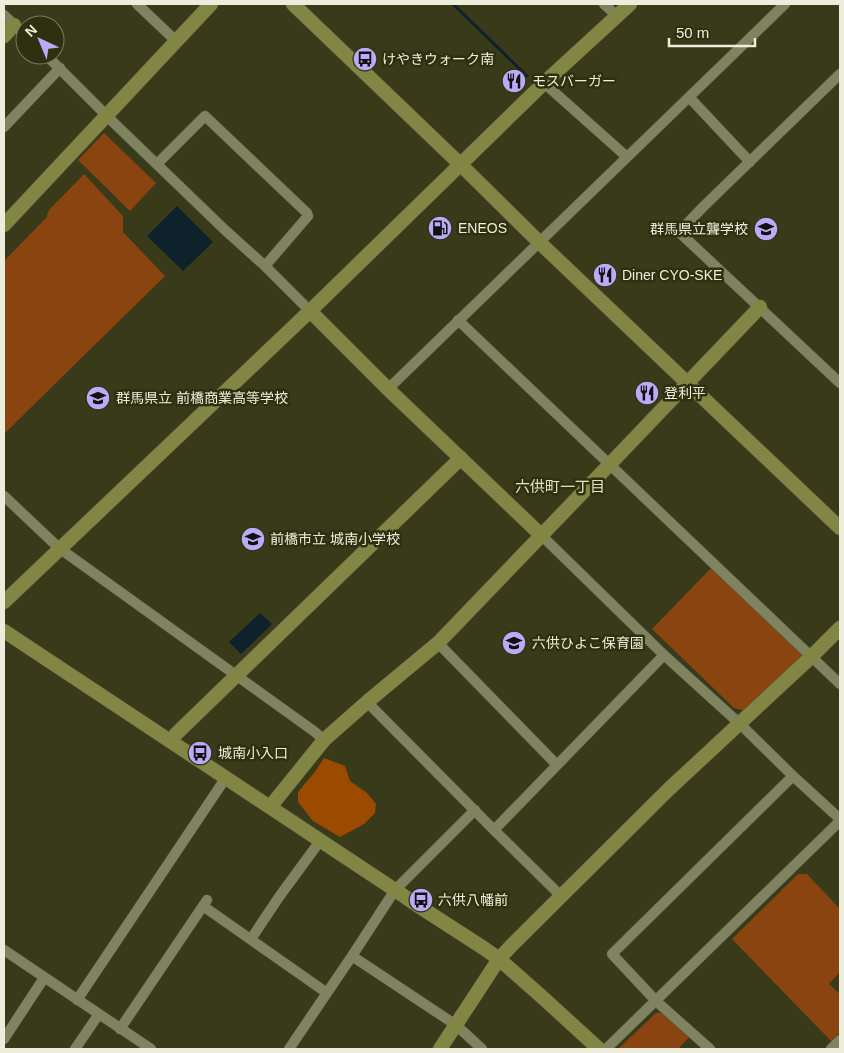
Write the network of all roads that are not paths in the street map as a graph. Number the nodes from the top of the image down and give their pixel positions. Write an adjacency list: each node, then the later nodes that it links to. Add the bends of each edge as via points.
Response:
1 (137, 4): 11 (street)
2 (211, 4): 11 (street)
3 (293, 4): 22 (street)
4 (604, 4): 8 (street)
5 (630, 4): 8 (street)
6 (785, 4): 16 (street)
7 (4, 15): 9 (street)
8 (617, 16): 15 (street)
9 (14, 25): 10 (street)
10 (4, 36)
11 (176, 41): 17 (street)
12 (57, 65): 13 (street)
13 (60, 68): 17 (street); 18 (street)
14 (840, 74): 20 (street)
15 (544, 83): 19 (street); 22 (street)
16 (689, 97): 19 (street); 20 (street)
17 (107, 115): 21 (street); 23 (street)
18 (4, 128)
19 (627, 157): 24 (street)
20 (750, 162): 26 (street, via 679,232)
21 (156, 164): 25 (street); 25 (street, via 205,116 308,213)
22 (461, 165): 24 (street); 27 (street)
23 (4, 225)
24 (539, 242): 28 (street); 29 (street)
25 (265, 266): 27 (street)
26 (760, 307): 29 (street); 30 (street)
27 (310, 311): 31 (street); 37 (street)
28 (458, 320): 31 (street); 33 (street)
29 (688, 383): 33 (street); 35 (street)
30 (840, 383)
31 (388, 389): 32 (street)
32 (461, 458): 36 (street); 44 (street)
33 (610, 464): 36 (street); 43 (street)
34 (4, 496): 37 (street)
35 (840, 528)
36 (541, 535): 41 (street); 42 (street)
37 (59, 548): 38 (street); 44 (street)
38 (4, 602)
39 (840, 628): 43 (street)
40 (4, 631): 49 (street)
41 (438, 643): 46 (street); 50 (street)
42 (664, 655): 47 (street); 50 (street)
43 (811, 657): 45 (street); 47 (street)
44 (237, 675): 48 (street); 49 (street)
45 (840, 684)
46 (367, 702): 48 (street); 54 (street)
47 (740, 724): 51 (street); 59 (street)
48 (324, 740): 53 (street)
49 (171, 742): 52 (street)
50 (558, 765): 56 (street)
51 (793, 776): 55 (street); 67 (street, via 612,954)
52 (225, 779): 53 (street); 66 (street)
53 (270, 807): 57 (street)
54 (475, 810): 56 (street); 58 (street)
55 (840, 820): 67 (street)
56 (494, 830): 59 (street)
57 (320, 841): 58 (street); 60 (street)
58 (395, 890): 62 (street); 63 (street)
59 (561, 896): 63 (street)
60 (251, 939): 65 (street); 70 (street, via 205,903)
61 (4, 950): 64 (street)
62 (352, 956): 65 (street); 69 (street)
63 (499, 959): 69 (street); 78 (street)
64 (44, 978): 66 (street); 71 (street)
65 (327, 993): 75 (street)
66 (77, 1000): 68 (street)
67 (656, 1001): 79 (street); 80 (street)
68 (99, 1014): 70 (street); 73 (street)
69 (456, 1025): 76 (street); 77 (street)
70 (120, 1029): 74 (street)
71 (4, 1039)
72 (840, 1040): 81 (street)
73 (75, 1049)
74 (151, 1049)
75 (289, 1049)
76 (440, 1049)
77 (482, 1049)
78 (599, 1049)
79 (606, 1049)
80 (710, 1049)
81 (831, 1049)

